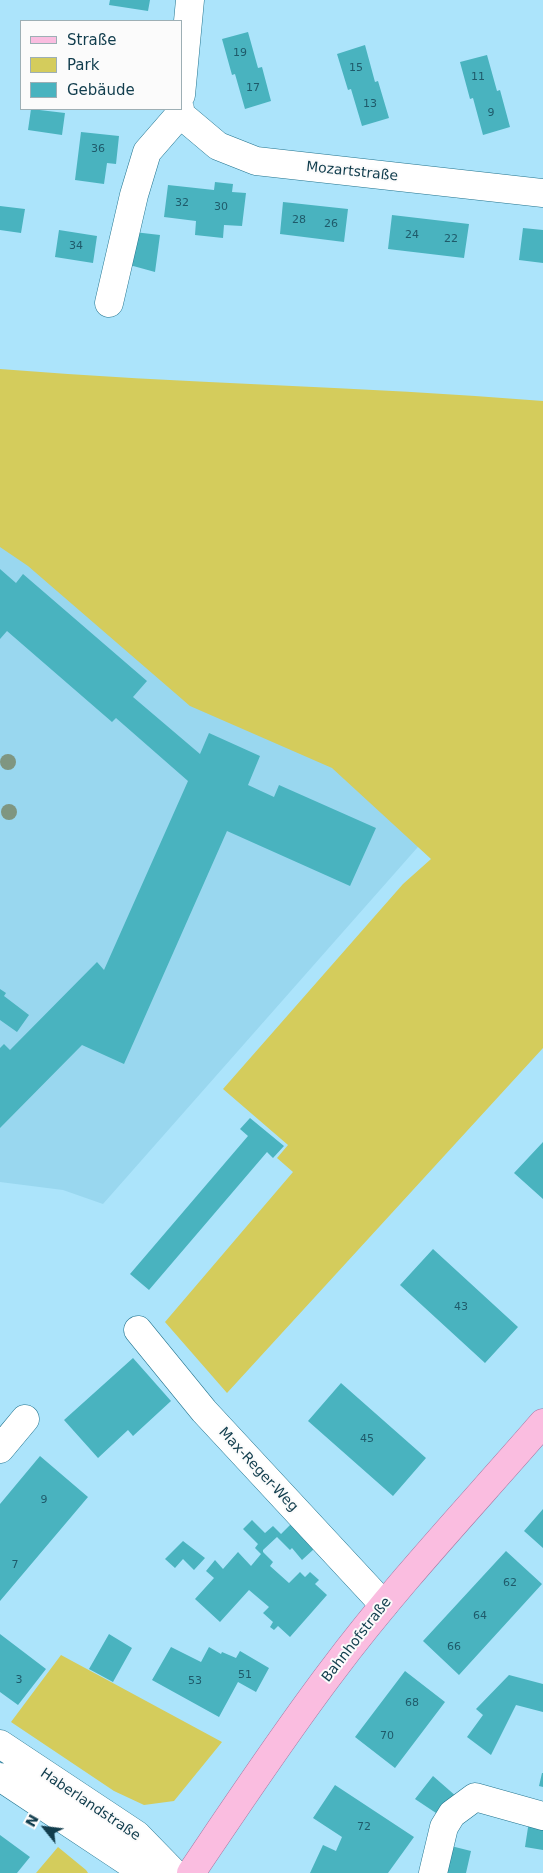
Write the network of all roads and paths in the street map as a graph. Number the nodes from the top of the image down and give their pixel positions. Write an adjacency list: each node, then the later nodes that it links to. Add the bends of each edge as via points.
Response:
1 (190, 0): 2 (street)
2 (182, 94)
3 (182, 107): 5 (street, Mozartstraße, via 218,146 256,161)
4 (178, 110): 6 (street, via 147,152)
5 (543, 193)
6 (109, 303)
7 (138, 1330): 11 (street, Max-Reger-Weg, via 204,1411)
8 (25, 1419): 10 (street)
9 (543, 1423): 11 (main road, Bahnhofstraße)
10 (0, 1449)
11 (384, 1605): 17 (main road, Bahnhofstraße, via 326,1679)
12 (0, 1744): 16 (street, Haberlandstraße, via 137,1835)
13 (0, 1777): 15 (street, Haberlandstraße, via 128,1862)
14 (543, 1816): 18 (street, via 475,1797 452,1814 444,1827)
15 (158, 1873)
16 (174, 1873)
17 (191, 1873)
18 (433, 1873)

